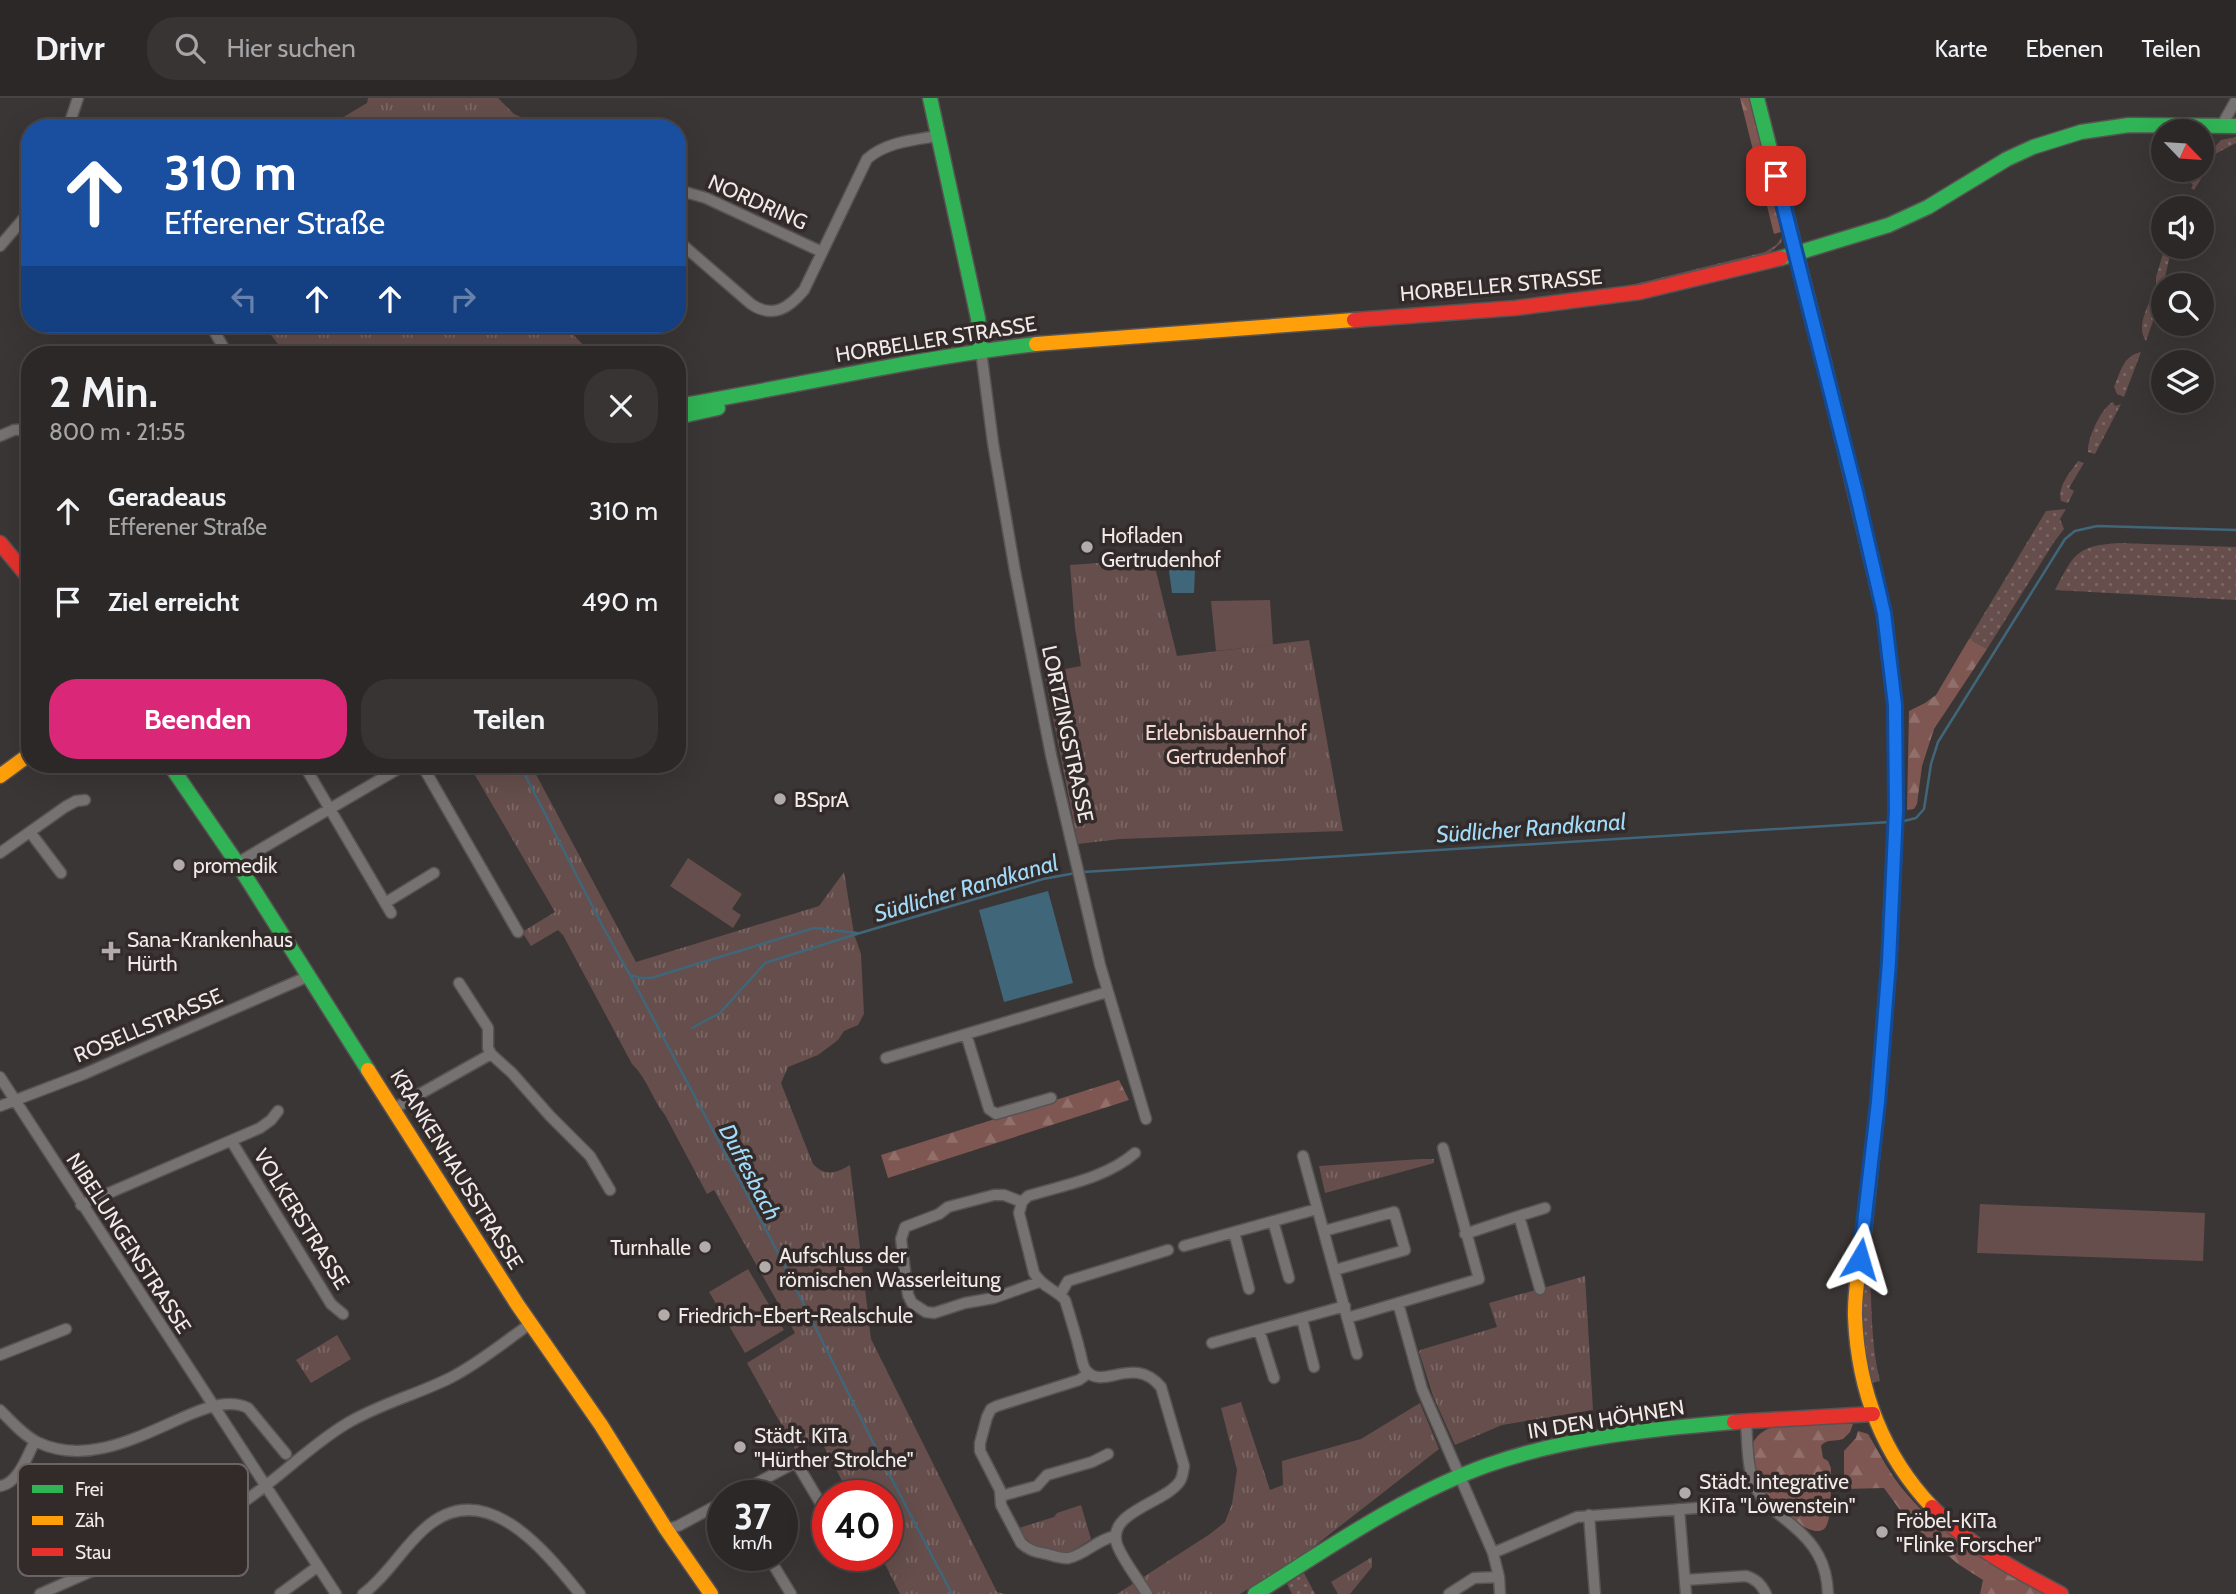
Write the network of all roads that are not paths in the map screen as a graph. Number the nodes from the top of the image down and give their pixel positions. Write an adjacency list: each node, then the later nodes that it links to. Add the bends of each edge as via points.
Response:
1 (78, 98): 5 (street)
2 (930, 98): 7 (street)
3 (1757, 98): 13 (street)
4 (2236, 100): 6 (street)
5 (71, 119)
6 (2229, 126): 13 (street, HORBELLER STRASSE, via 2129,125 2057,138 2007,159 1927,208 1889,225)
7 (938, 136): 12 (street, NORDRING, via 877,149 867,159); 14 (street)
8 (686, 192): 12 (street, NORDRING)
9 (21, 229): 10 (street)
10 (0, 246)
11 (686, 248): 12 (street, NORDRING, via 751,304 770,312 800,295)
12 (822, 252)
13 (1795, 254): 14 (street, HORBELLER STRASSE, via 1640,292 1515,309 1082,338); 86 (street, via 1886,623 1895,705 1896,810 1884,1041 1855,1315 1859,1364)
14 (982, 351): 15 (street, HORBELLER STRASSE); 38 (street, LORTZINGSTRASSE, via 993,443 1048,742)
15 (744, 396): 16 (street, HORBELLER STRASSE); 17 (street, HORBELLER STRASSE, via 723,407)
16 (686, 405)
17 (686, 415)
18 (21, 430): 19 (street)
19 (1, 434)
20 (0, 542): 21 (street)
21 (21, 568)
22 (21, 761): 27 (street)
23 (175, 773): 32 (street, KRANKENHAUSSTRASSE)
24 (309, 773): 29 (street)
25 (391, 773): 29 (street)
26 (427, 773): 35 (street)
27 (0, 776)
28 (85, 800): 30 (street, via 65,807)
29 (329, 809): 32 (street); 34 (street, via 388,908)
30 (30, 832): 31 (street); 33 (street)
31 (0, 853)
32 (237, 863): 36 (street, KRANKENHAUSSTRASSE)
33 (61, 873)
34 (434, 873)
35 (519, 932)
36 (309, 976): 44 (street, ROSELLSTRASSE); 46 (street, KRANKENHAUSSTRASSE)
37 (459, 983): 40 (street, via 488,1028)
38 (1107, 992): 39 (street); 48 (street, LORTZINGSTRASSE)
39 (966, 1034): 41 (street); 43 (street, via 994,1113)
40 (491, 1054): 46 (street); 53 (street, via 590,1156)
41 (886, 1058)
42 (0, 1077): 44 (street, NIBELUNGENSTRASSE)
43 (1051, 1098)
44 (14, 1101): 45 (street, ROSELLSTRASSE); 55 (street, NIBELUNGENSTRASSE)
45 (0, 1106)
46 (393, 1109): 75 (street, KRANKENHAUSSTRASSE)
47 (278, 1111): 49 (street, via 260,1128)
48 (1146, 1119)
49 (232, 1142): 55 (street); 73 (street, VOLKERSTRASSE, via 331,1304)
50 (1443, 1148): 62 (street)
51 (1135, 1153): 54 (street, via 1123,1164 1028,1196)
52 (1303, 1156): 57 (street)
53 (610, 1190)
54 (1022, 1202): 67 (street, via 1019,1213); 67 (street, via 994,1195 948,1207 905,1227 901,1239 908,1295 919,1308 934,1314)
55 (81, 1205): 84 (street, NIBELUNGENSTRASSE)
56 (1545, 1208): 58 (street)
57 (1317, 1209): 59 (street); 60 (street)
58 (1519, 1216): 62 (street); 69 (street)
59 (1273, 1221): 61 (street); 66 (street)
60 (1324, 1231): 65 (street); 65 (street, via 1394,1212 1405,1251)
61 (1234, 1232): 63 (street); 68 (street)
62 (1465, 1234): 71 (street, via 1479,1279)
63 (1184, 1246)
64 (1168, 1250): 70 (street, via 1068,1281)
65 (1335, 1270): 72 (street)
66 (1289, 1279)
67 (1039, 1282): 70 (street)
68 (1249, 1289)
69 (1540, 1289)
70 (1060, 1294): 82 (street)
71 (1398, 1303): 72 (street); 93 (street, via 1422,1389)
72 (1346, 1312): 74 (street); 79 (street)
73 (343, 1314)
74 (1302, 1319): 77 (street); 81 (street)
75 (530, 1324): 95 (street, via 453,1377 347,1423); 104 (street, KRANKENHAUSSTRASSE)
76 (66, 1329): 80 (street)
77 (1259, 1330): 78 (street); 83 (street)
78 (1212, 1343)
79 (1357, 1354)
80 (0, 1355)
81 (1314, 1367)
82 (1089, 1373): 98 (street, via 991,1409 980,1451); 105 (street, via 1105,1378 1132,1371 1154,1379 1161,1387 1184,1466 1178,1484 1125,1518)
83 (1274, 1378)
84 (212, 1405): 88 (street, via 112,1447 72,1451); 89 (street, via 248,1408); 95 (street, NIBELUNGENSTRASSE)
85 (0, 1410): 88 (street)
86 (1873, 1414): 87 (street, IN DEN HÖHNEN); 127 (street, via 1885,1444 1923,1500 1954,1529 2009,1567)
87 (1746, 1422): 93 (street, IN DEN HÖHNEN, via 1570,1443 1514,1456); 126 (street, via 1754,1483 1770,1508 1805,1537 1820,1558)
88 (35, 1441): 91 (street)
89 (286, 1454)
90 (1108, 1454): 98 (street, via 1047,1475 1037,1486)
91 (23, 1464)
92 (18, 1473): 96 (street)
93 (1460, 1476): 106 (street); 120 (street, IN DEN HÖHNEN, via 1374,1520)
94 (763, 1480): 97 (street, via 796,1462)
95 (266, 1485): 99 (street); 107 (street, NIBELUNGENSTRASSE)
96 (1, 1486)
97 (812, 1489)
98 (1001, 1496): 105 (street, via 1001,1505 1021,1543 1032,1551 1071,1558)
99 (248, 1500)
100 (1723, 1506): 101 (street)
101 (1679, 1509): 103 (street); 111 (street)
102 (707, 1511): 104 (street)
103 (1589, 1515): 106 (street); 123 (street)
104 (667, 1529): 117 (street, KRANKENHAUSSTRASSE)
105 (1115, 1536): 119 (street)
106 (1493, 1553): 110 (street)
107 (317, 1567): 113 (street); 114 (street, NIBELUNGENSTRASSE)
108 (777, 1571): 118 (street)
109 (82, 1576): 112 (street)
110 (1499, 1577): 121 (street, via 1474,1578); 122 (street)
111 (1685, 1580): 124 (street); 125 (street, via 1746,1576 1762,1585)
112 (40, 1594)
113 (280, 1594)
114 (336, 1594)
115 (363, 1594): 116 (street, via 423,1530 458,1510 478,1510 496,1514 522,1531)
116 (580, 1594)
117 (711, 1594)
118 (792, 1594)
119 (1147, 1594)
120 (1255, 1594)
121 (1449, 1594)
122 (1500, 1594)
123 (1595, 1594)
124 (1686, 1594)
125 (1766, 1594)
126 (1828, 1594)
127 (2061, 1594)

